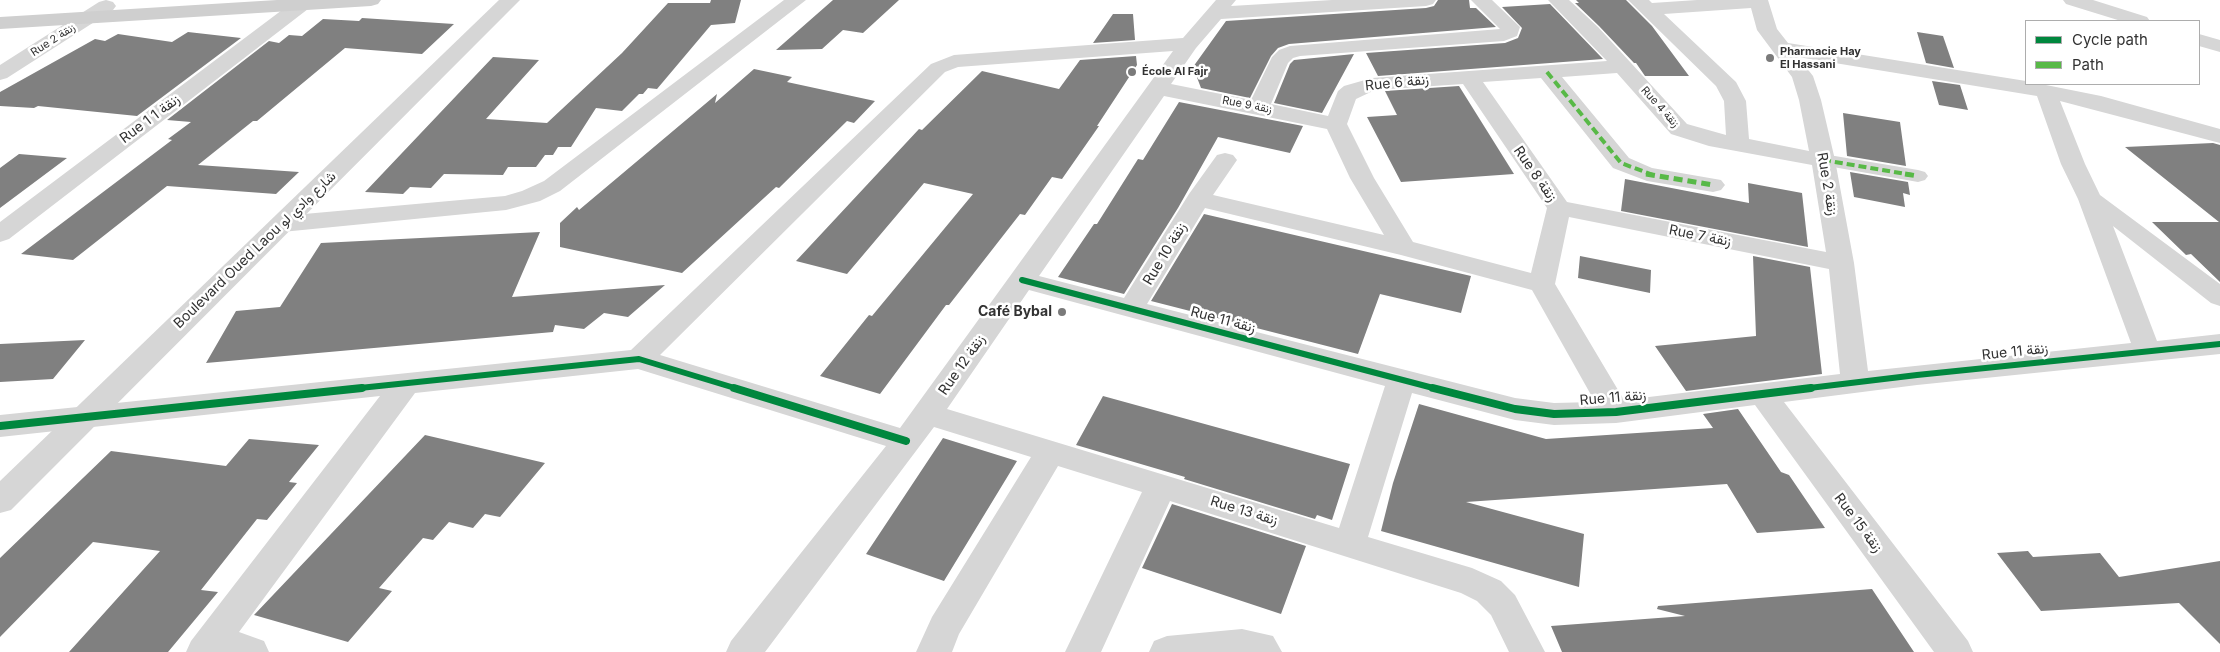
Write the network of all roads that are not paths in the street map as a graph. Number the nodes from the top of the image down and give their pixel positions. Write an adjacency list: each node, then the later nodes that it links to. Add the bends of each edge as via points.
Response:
1 (191, 0): 12 (main road)
2 (371, 0): 11 (main road)
3 (510, 0): 40 (street, Boulevard Oued Laou شارع وادي لو)
4 (796, 0): 40 (street, via 552,186 531,196 506,203)
5 (1426, 0): 13 (street)
6 (1481, 0): 22 (street, via 1510,27 1510,32)
7 (1558, 0): 23 (street, Rue 4 زنقة)
8 (2073, 0): 16 (street)
9 (1758, 1): 10 (street); 21 (street, Rue 2 زنقة, via 1767,30)
10 (1643, 4): 32 (street, via 1725,82 1735,101)
11 (301, 5): 15 (main road); 41 (street, Rue 1 زنقة 1)
12 (106, 6): 14 (main road); 15 (street, Rue 2 زنقة)
13 (1221, 7): 19 (street, Rue 12 زنقة)
14 (0, 11)
15 (87, 18): 17 (main road); 25 (street, Rue 2 زنقة)
16 (2137, 20)
17 (0, 23)
18 (2200, 40): 20 (street)
19 (1189, 44): 27 (street, Rue 12 زنقة); 50 (street, via 963,60 938,68)
20 (2220, 46)
21 (1779, 48): 28 (street); 34 (street, Rue 2 زنقة, via 1802,76)
22 (1362, 65): 26 (street, Rue 6 زنقة); 29 (street, via 1297,50 1286,54 1279,61); 30 (street, Rue 6 زنقة, via 1360,87 1346,96)
23 (1623, 66): 24 (street, Rue 6 زنقة); 32 (street, Rue 4 زنقة, via 1679,129)
24 (1547, 72): 26 (street, Rue 6 زنقة); 36 (street, via 1621,162 1647,174)
25 (0, 74)
26 (1469, 77): 39 (street, Rue 8 زنقة)
27 (1158, 88): 29 (street, Rue 9 زنقة); 44 (street, Rue 12 زنقة)
28 (2046, 91): 31 (street); 38 (street, via 2073,164)
29 (1259, 107): 30 (street, Rue 9 زنقة)
30 (1336, 124): 42 (street, via 1362,178)
31 (2220, 136)
32 (1738, 146): 34 (street, Rue 4 زنقة)
33 (1225, 160): 37 (street, Rue 10 زنقة)
34 (1823, 160): 35 (street); 43 (street, Rue 2 زنقة)
35 (1918, 176)
36 (1712, 185)
37 (1198, 199): 42 (street); 47 (street, Rue 10 زنقة)
38 (2090, 199): 46 (street); 49 (street)
39 (1559, 208): 43 (street, Rue 7 زنقة); 45 (street, Rue 8 زنقة)
40 (282, 224): 57 (street, Boulevard Oued Laou شارع وادي لو)
41 (0, 234)
42 (1404, 248): 45 (street)
43 (1841, 263): 52 (street, Rue 2 زنقة)
44 (1022, 280): 47 (street, Rue 11 زنقة); 56 (street, Rue 12 زنقة)
45 (1542, 284): 55 (street)
46 (2220, 298)
47 (1132, 308): 51 (street, Rue 11 زنقة)
48 (2220, 344): 49 (street, Rue 11 زنقة)
49 (2147, 350): 52 (street, Rue 11 زنقة)
50 (639, 359): 53 (street); 59 (street)
51 (1401, 380): 55 (street, Rue 11 زنقة, via 1515,408 1554,414); 63 (street)
52 (1854, 382): 54 (street, Rue 11 زنقة)
53 (405, 385): 57 (street); 64 (street)
54 (1762, 394): 55 (street, Rue 11 زنقة); 72 (street, Rue 15 زنقة)
55 (1616, 412)
56 (928, 414): 59 (street, Rue 12 زنقة); 60 (street, Rue 13 زنقة)
57 (84, 418): 58 (street); 62 (street, Boulevard Oued Laou شارع وادي لو)
58 (0, 426)
59 (906, 441): 66 (street, Rue 12 زنقة)
60 (1050, 452): 61 (street, Rue 13 زنقة); 67 (street, via 944,628)
61 (1161, 485): 63 (street, Rue 13 زنقة); 68 (street)
62 (0, 501)
63 (1350, 543): 71 (street, Rue 13 زنقة, via 1472,582 1489,591 1503,605)
64 (209, 646): 65 (street)
65 (251, 652)
66 (744, 652)
67 (934, 652)
68 (1083, 652)
69 (1167, 652): 70 (street, via 1242,644 1260,647)
70 (1264, 652)
71 (1527, 652)
72 (1955, 652)

